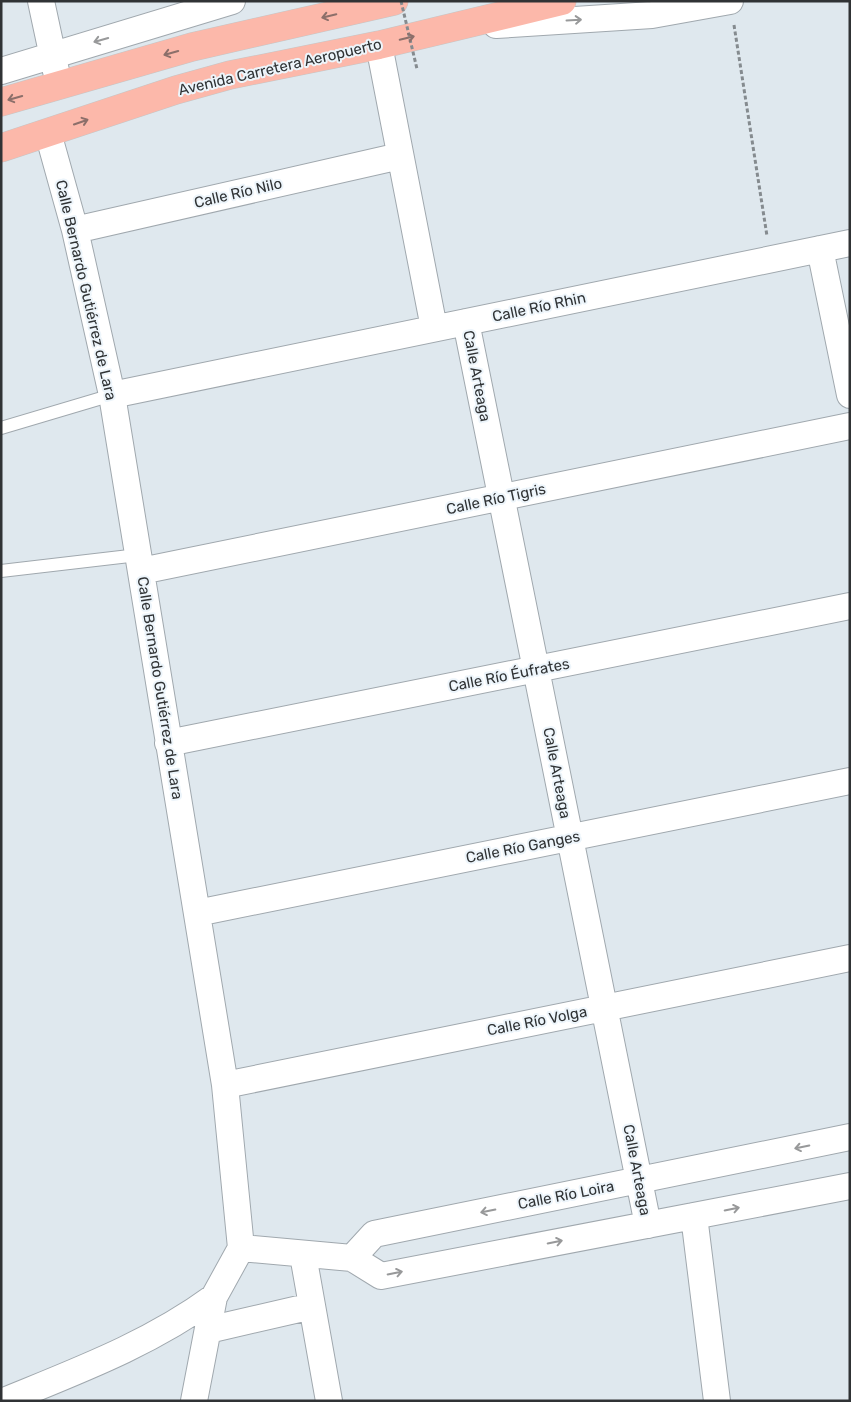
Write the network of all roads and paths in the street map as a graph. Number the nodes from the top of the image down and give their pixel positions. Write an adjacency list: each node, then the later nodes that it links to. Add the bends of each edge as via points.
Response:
1 (41, 1): 9 (street)
2 (232, 1): 9 (street, one-way to 9)
3 (394, 1): 12 (main road, one-way to 12, via 192,47)
4 (401, 1): 10 (path, bridge)
5 (562, 1): 7 (main road, Avenida Carretera Aeropuerto)
6 (730, 1): 7 (street, one-way to 6, via 652,15); 20 (path)
7 (455, 27): 8 (main road, Avenida Carretera Aeropuerto, one-way to 7)
8 (379, 44): 14 (main road, Avenida Carretera Aeropuerto, one-way to 8, via 230,75); 16 (street)
9 (52, 54): 11 (street); 12 (street)
10 (417, 69)
11 (1, 71)
12 (60, 85): 13 (main road, one-way to 13)
13 (1, 102)
14 (48, 133): 15 (main road, Avenida Carretera Aeropuerto); 17 (street, Calle Bernardo Gutiérrez de Lara)
15 (1, 148)
16 (400, 156): 17 (street, Calle Río Nilo); 22 (street)
17 (75, 230): 23 (street, Calle Bernardo Gutiérrez de Lara)
18 (850, 243): 19 (street, Calle Río Rhin)
19 (820, 249): 20 (street, Calle Río Rhin); 24 (street)
20 (771, 259): 21 (street, Calle Río Rhin)
21 (466, 322): 22 (street, Calle Río Rhin); 27 (street, Calle Arteaga)
22 (434, 328): 23 (street, Calle Río Rhin)
23 (112, 395): 26 (lane); 28 (street, Calle Bernardo Gutiérrez de Lara)
24 (850, 395)
25 (850, 426): 27 (street, Calle Río Tigris)
26 (1, 428)
27 (502, 497): 28 (street, Calle Río Tigris); 31 (street, Calle Arteaga)
28 (140, 563): 29 (lane); 32 (street, Calle Bernardo Gutiérrez de Lara)
29 (1, 571)
30 (850, 606): 31 (street, Calle Río Éufrates)
31 (536, 669): 32 (street, Calle Río Éufrates); 34 (street, Calle Arteaga)
32 (168, 744): 35 (street, Calle Bernardo Gutiérrez de Lara)
33 (850, 781): 34 (street, Calle Río Ganges)
34 (570, 838): 35 (street, Calle Río Ganges); 37 (street, Calle Arteaga)
35 (197, 913): 38 (street, Calle Bernardo Gutiérrez de Lara)
36 (850, 958): 37 (street, Calle Río Volga)
37 (604, 1008): 38 (street, Calle Río Volga); 40 (street, Calle Arteaga)
38 (225, 1085): 44 (street, Calle Bernardo Gutiérrez de Lara)
39 (850, 1137): 40 (street, Calle Río Loira, one-way to 40)
40 (639, 1180): 43 (street, Calle Arteaga); 46 (street, Calle Río Loira, one-way to 46, via 374,1234)
41 (850, 1186): 42 (street, one-way to 41)
42 (694, 1216): 43 (street); 53 (street)
43 (648, 1225): 46 (street, one-way to 43, via 381,1276)
44 (241, 1248): 45 (street); 47 (street)
45 (303, 1255): 46 (street); 48 (street)
46 (352, 1258)
47 (214, 1297): 49 (street); 50 (street, via 114,1356)
48 (312, 1306): 49 (street); 52 (street)
49 (208, 1330): 51 (street)
50 (4, 1401)
51 (194, 1401)
52 (329, 1401)
53 (717, 1401)

